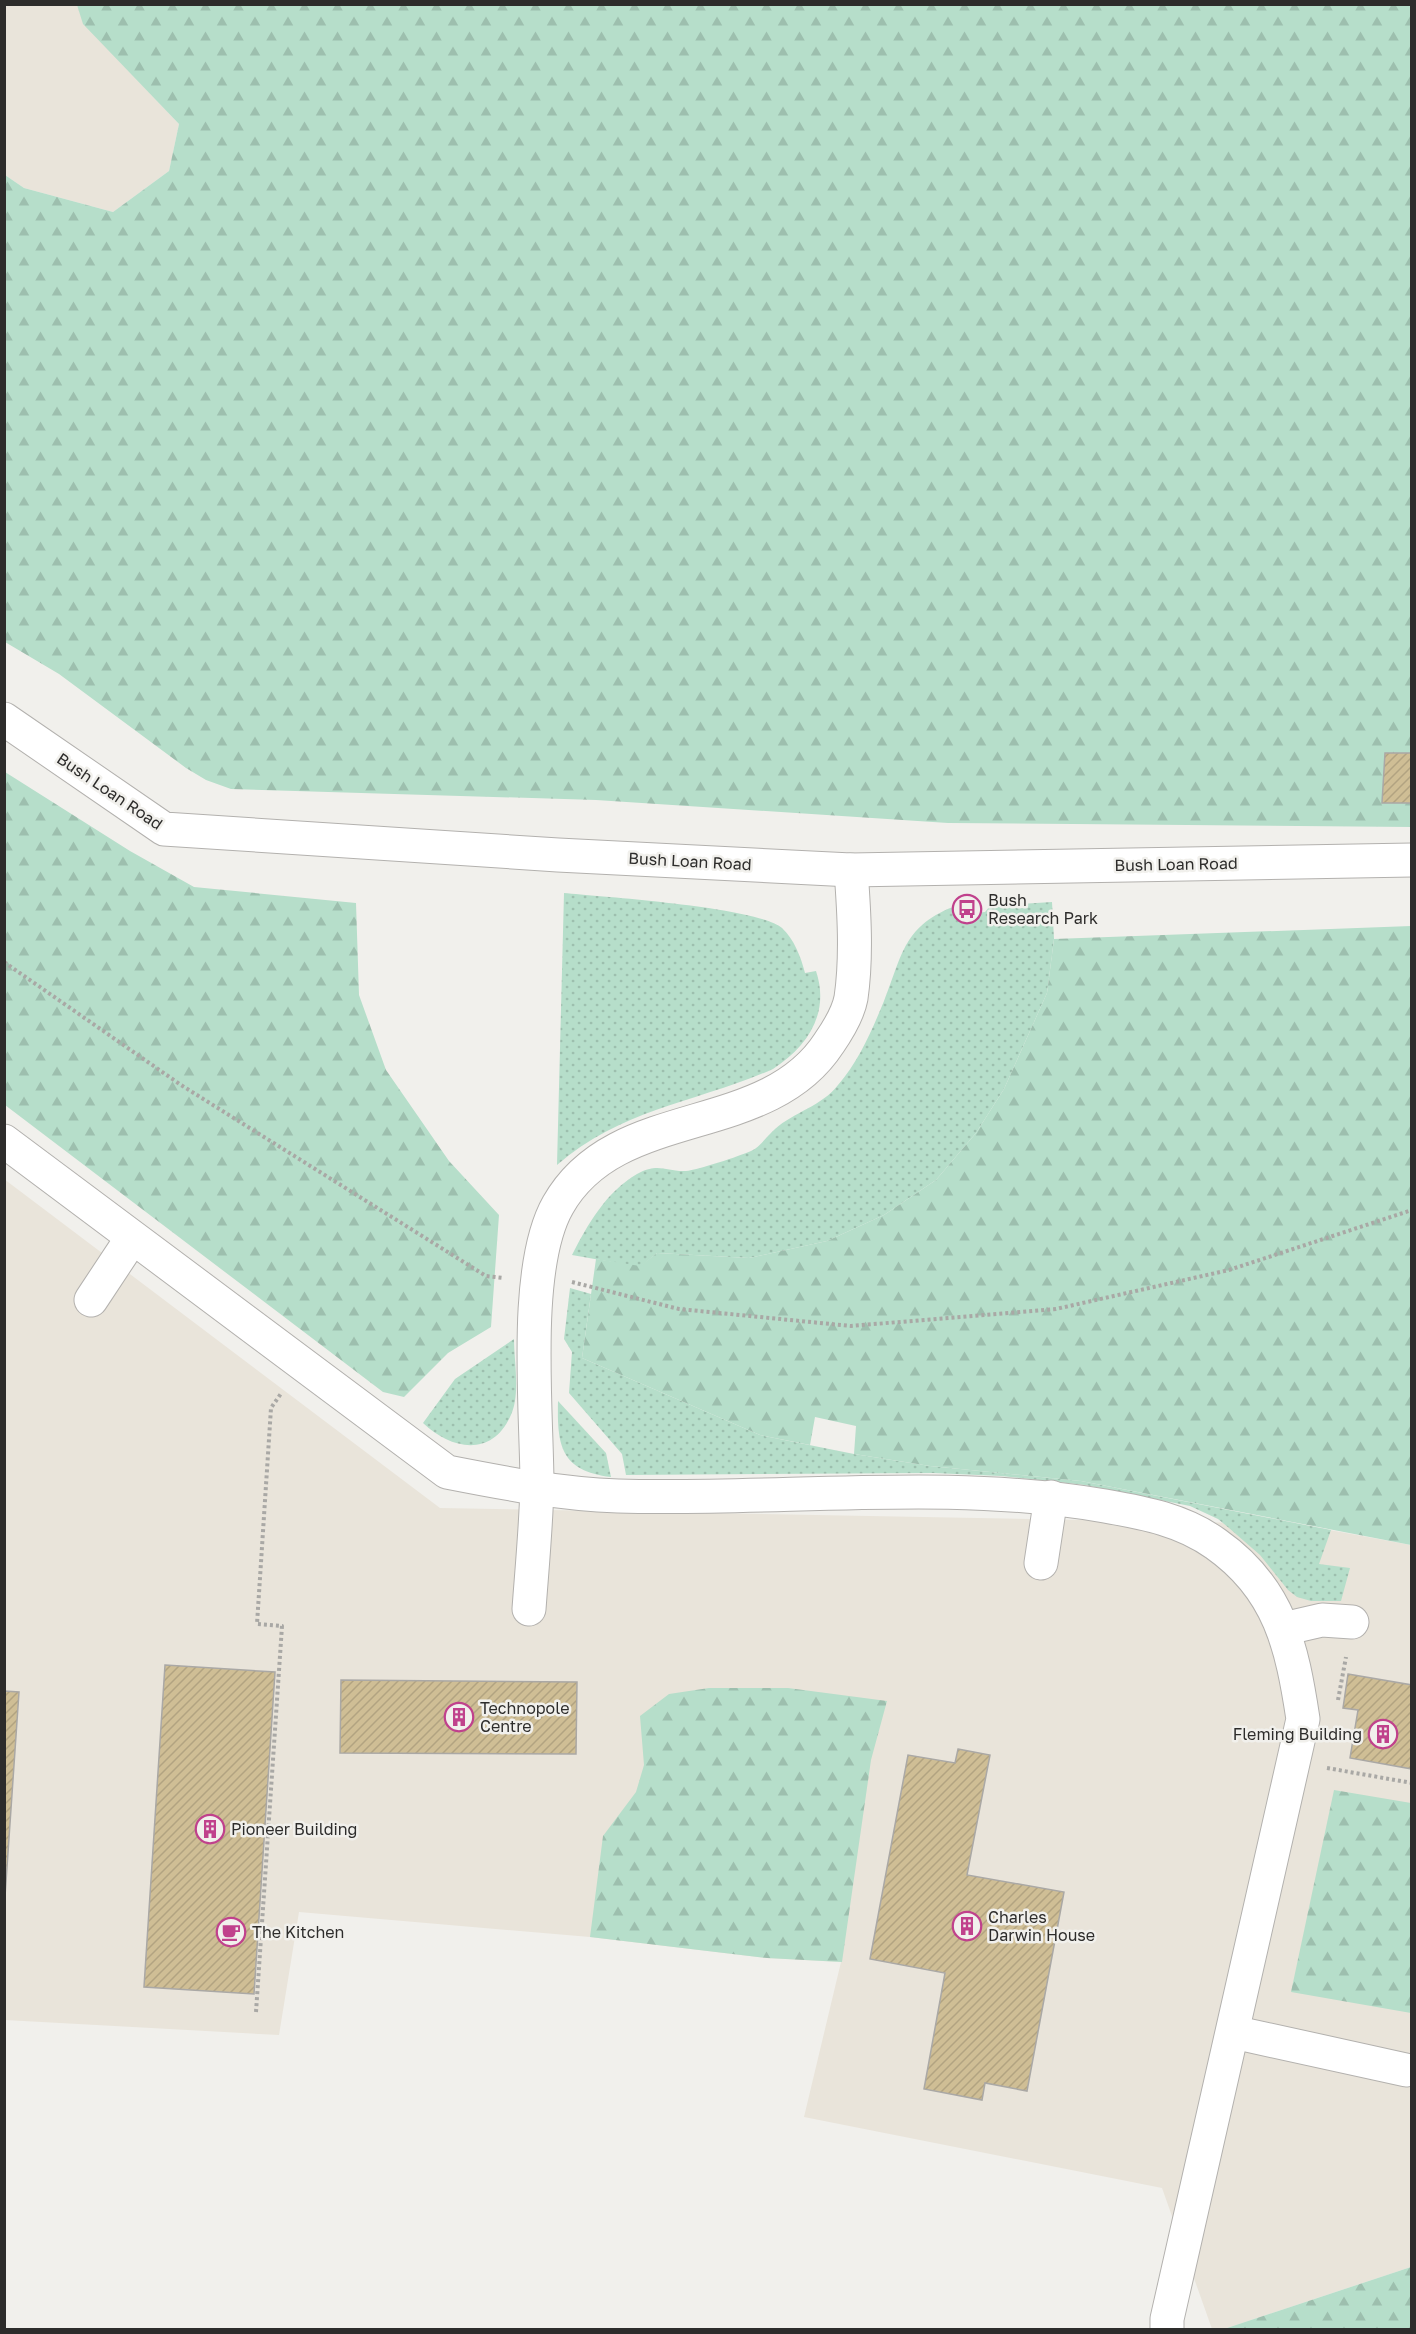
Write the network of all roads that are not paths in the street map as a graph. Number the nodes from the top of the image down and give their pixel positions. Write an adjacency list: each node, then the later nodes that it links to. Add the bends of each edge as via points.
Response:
1 (4, 719): 3 (street, Bush Loan Road, via 164,829)
2 (1412, 860): 3 (street, Bush Loan Road)
3 (851, 870): 7 (street, via 851,999 839,1028 819,1058 791,1083 750,1105 683,1123 617,1148 584,1173 558,1204 544,1236 538,1279)
4 (4, 1141): 5 (street)
5 (132, 1238): 6 (street); 7 (street, via 447,1472)
6 (91, 1300)
7 (537, 1489): 8 (street, via 617,1496 897,1492); 10 (street)
8 (1051, 1497): 9 (street); 12 (street, via 1143,1513 1184,1525 1217,1545 1251,1574 1275,1609)
9 (1041, 1563)
10 (529, 1609)
11 (1352, 1622): 12 (street, via 1322,1620)
12 (1283, 1629): 13 (street, via 1294,1661 1303,1719)
13 (1233, 2032): 14 (street); 15 (street)
14 (1406, 2070)
15 (1167, 2330)

